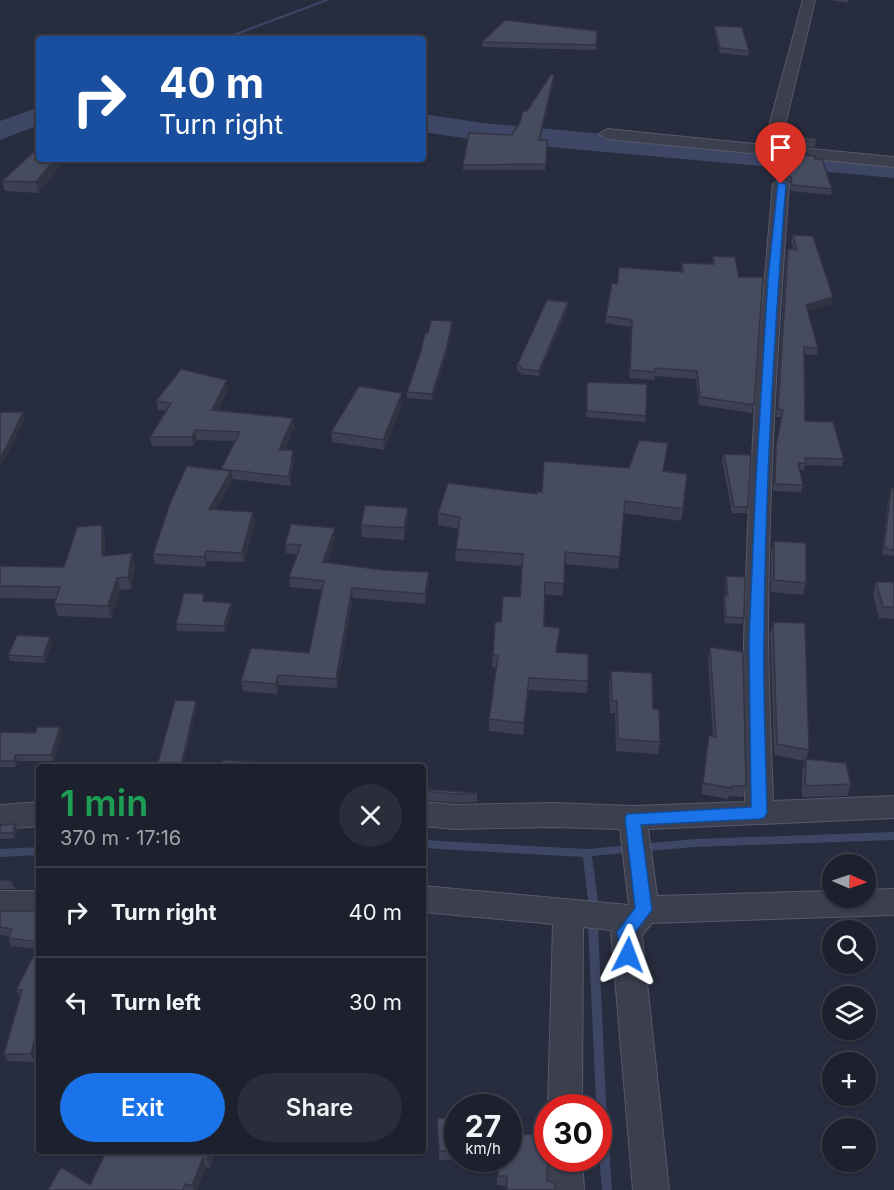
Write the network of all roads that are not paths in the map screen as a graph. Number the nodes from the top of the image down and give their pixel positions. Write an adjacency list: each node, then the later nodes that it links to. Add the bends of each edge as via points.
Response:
1 (809, 0): 3 (street)
2 (607, 134): 3 (street)
3 (771, 149): 4 (street)
4 (894, 162)
5 (781, 184): 7 (street, via 756,640)
6 (894, 807): 7 (street)
7 (759, 813): 11 (street)
8 (36, 814): 10 (street)
9 (426, 814): 11 (street)
10 (0, 817)
11 (633, 818): 17 (street)
12 (426, 899): 16 (street)
13 (894, 902): 17 (street)
14 (0, 904): 15 (street)
15 (36, 904)
16 (568, 913): 17 (street); 18 (street)
17 (640, 914): 21 (street, via 626,932)
18 (565, 1094)
19 (565, 1172): 20 (street)
20 (566, 1190)
21 (651, 1190)

